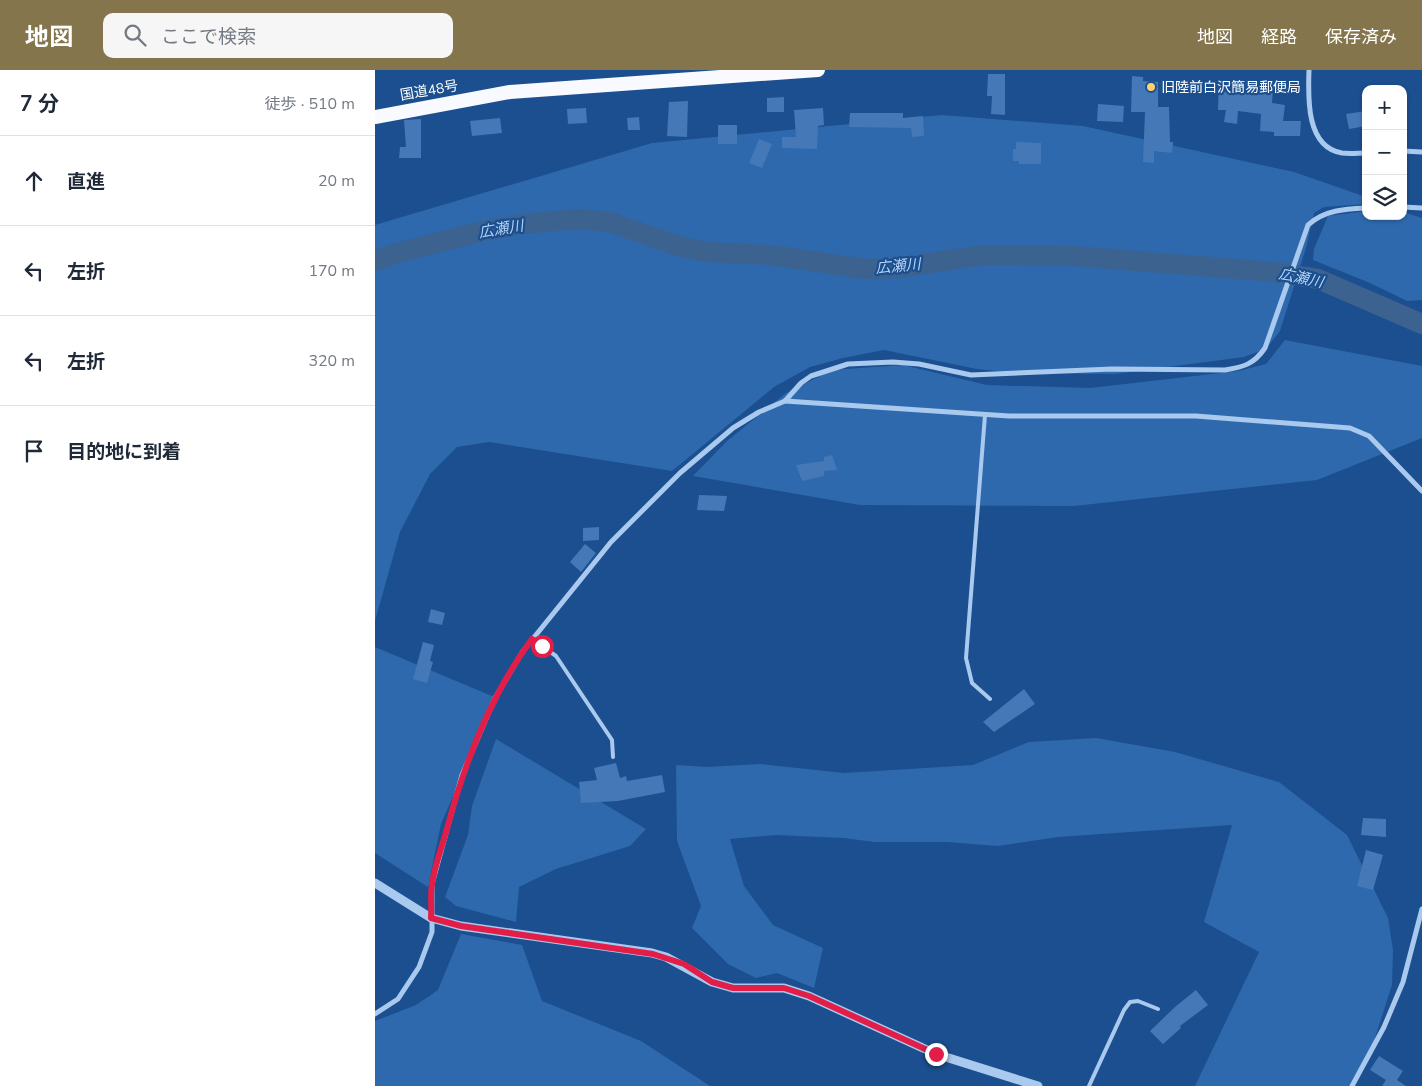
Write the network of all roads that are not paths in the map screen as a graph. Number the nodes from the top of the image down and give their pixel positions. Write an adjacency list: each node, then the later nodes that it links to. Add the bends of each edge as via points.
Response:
1 (818, 70): 3 (highway, 国道48号, via 510,92)
2 (1309, 70): 6 (street, via 1312,115 1320,142 1342,153)
3 (375, 117)
4 (1407, 151): 5 (street)
5 (1422, 152)
6 (1362, 153)
7 (1407, 207): 9 (street)
8 (1362, 208): 10 (street, via 1323,214 1308,225 1265,348 1249,365 1225,370 1112,369 971,375 919,364 868,361 819,372 801,383)
9 (1422, 208)
10 (785, 401): 11 (street); 13 (street, via 733,428 680,474 611,542)
11 (985, 415): 12 (street, via 1196,416 1351,428 1369,436); 14 (lane, via 966,658 972,683)
12 (1422, 491)
13 (532, 639): 15 (lane, via 556,656 612,740); 18 (street, via 495,698 462,775 432,884)
14 (990, 699)
15 (613, 757)
16 (375, 883): 18 (street)
17 (1422, 910): 23 (street, via 1403,982 1381,1034)
18 (431, 918): 20 (street, via 432,932 419,966 398,999); 21 (street, via 461,926 659,955 684,964 712,982 733,988 784,988 809,996 936,1054)
19 (1158, 1009): 22 (lane, via 1138,1001 1130,1002 1123,1010)
20 (375, 1014)
21 (1038, 1086)
22 (1089, 1086)
23 (1352, 1086)

